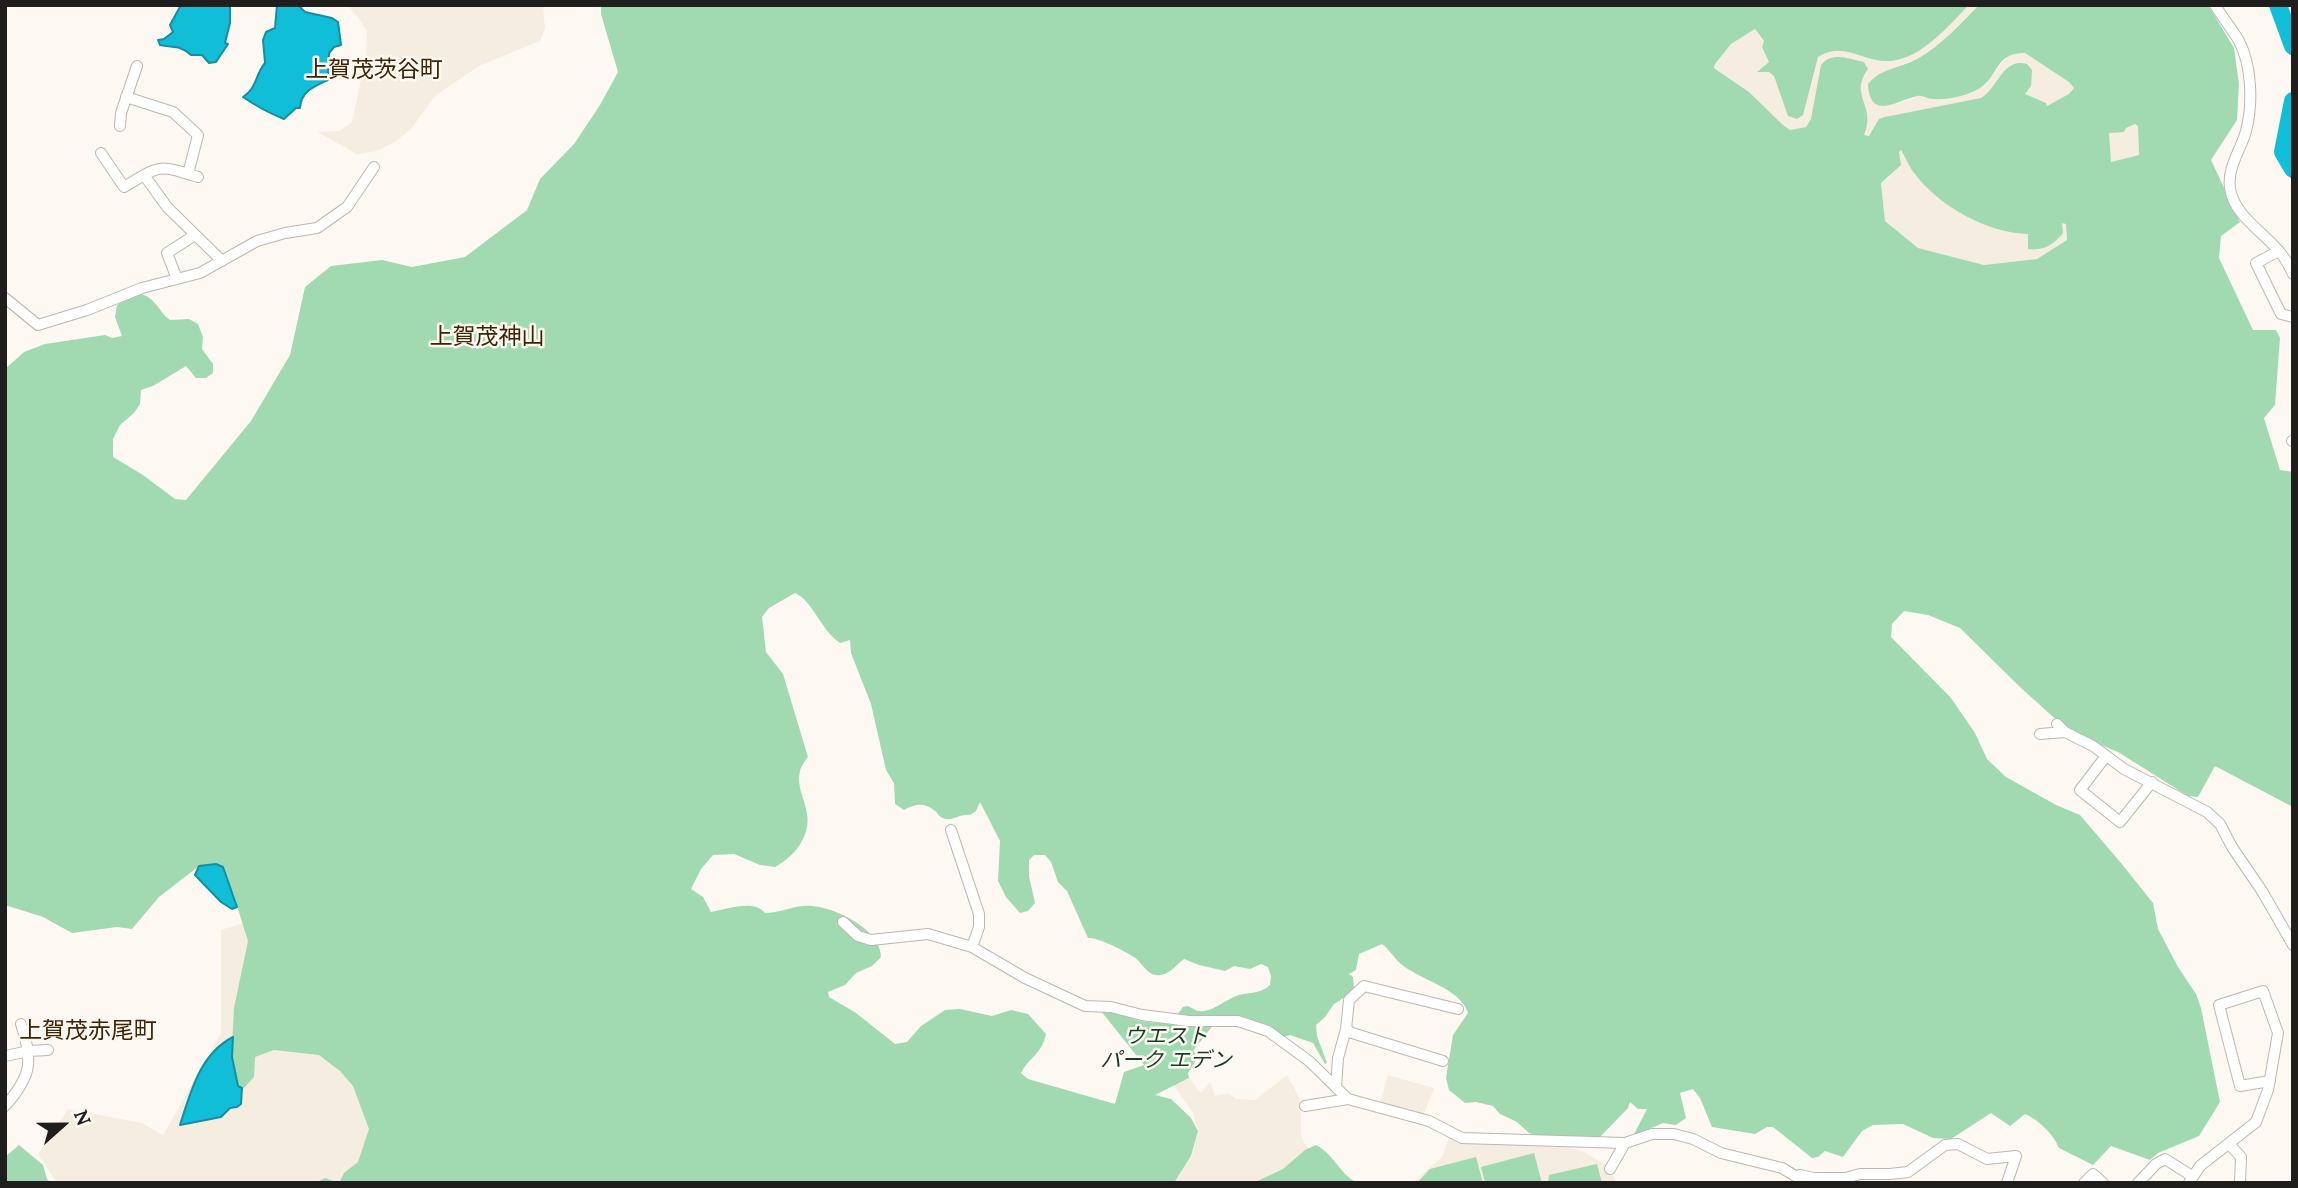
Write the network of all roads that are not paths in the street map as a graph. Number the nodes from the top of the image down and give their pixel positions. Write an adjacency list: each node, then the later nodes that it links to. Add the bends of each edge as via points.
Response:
1 (2215, 5): 9 (street, via 2239,42 2249,77 2246,133 2230,174 2232,198)
2 (136, 66): 3 (street)
3 (126, 97): 4 (street); 7 (street, via 173,112 198,135 193,175 163,166)
4 (120, 126)
5 (101, 153): 7 (street, via 124,187)
6 (374, 167): 10 (street, via 347,207 330,221 257,241)
7 (145, 175): 8 (street, via 167,207)
8 (195, 234): 10 (street); 12 (street, via 167,253)
9 (2279, 251): 11 (street); 14 (street, via 2256,263 2281,314)
10 (222, 261): 12 (street)
11 (2293, 274)
12 (177, 279): 13 (street, via 38,325)
13 (5, 298)
14 (2293, 317)
15 (2040, 734): 16 (street, via 2061,728)
16 (2106, 756): 17 (street); 17 (street, via 2080,790 2120,822)
17 (2152, 782): 20 (street, via 2220,824)
18 (951, 830): 21 (street, via 979,914)
19 (843, 922): 21 (street, via 870,940 928,934)
20 (2293, 945)
21 (972, 947): 30 (street, via 1086,1006 1189,1021 1238,1021 1268,1031)
22 (1458, 1009): 24 (street, via 1364,985 1349,1000)
23 (21, 1024): 26 (street)
24 (1346, 1029): 28 (street); 30 (street)
25 (48, 1050): 26 (street)
26 (30, 1051): 27 (street); 32 (street, via 24,1082)
27 (5, 1056)
28 (1443, 1060)
29 (2270, 1081): 29 (street, via 2278,1033 2263,991 2219,1006 2240,1086); 35 (street, via 2256,1122)
30 (1336, 1087): 31 (street)
31 (1348, 1099): 33 (street); 34 (street, via 1429,1121 1462,1138)
32 (5, 1106)
33 (1305, 1106)
34 (1625, 1143): 36 (street); 37 (street, via 1674,1133 1721,1153)
35 (2229, 1144): 38 (street); 44 (street, via 2241,1157)
36 (1610, 1169)
37 (1791, 1173): 39 (street); 40 (street, via 1814,1178 1908,1172 1945,1145 1958,1144 1987,1158 2016,1156)
38 (2191, 1179): 43 (street, via 2165,1159)
39 (1807, 1183)
40 (2007, 1183)
41 (2084, 1183): 42 (street, via 2093,1174)
42 (2103, 1183)
43 (2137, 1183)
44 (2240, 1183)

